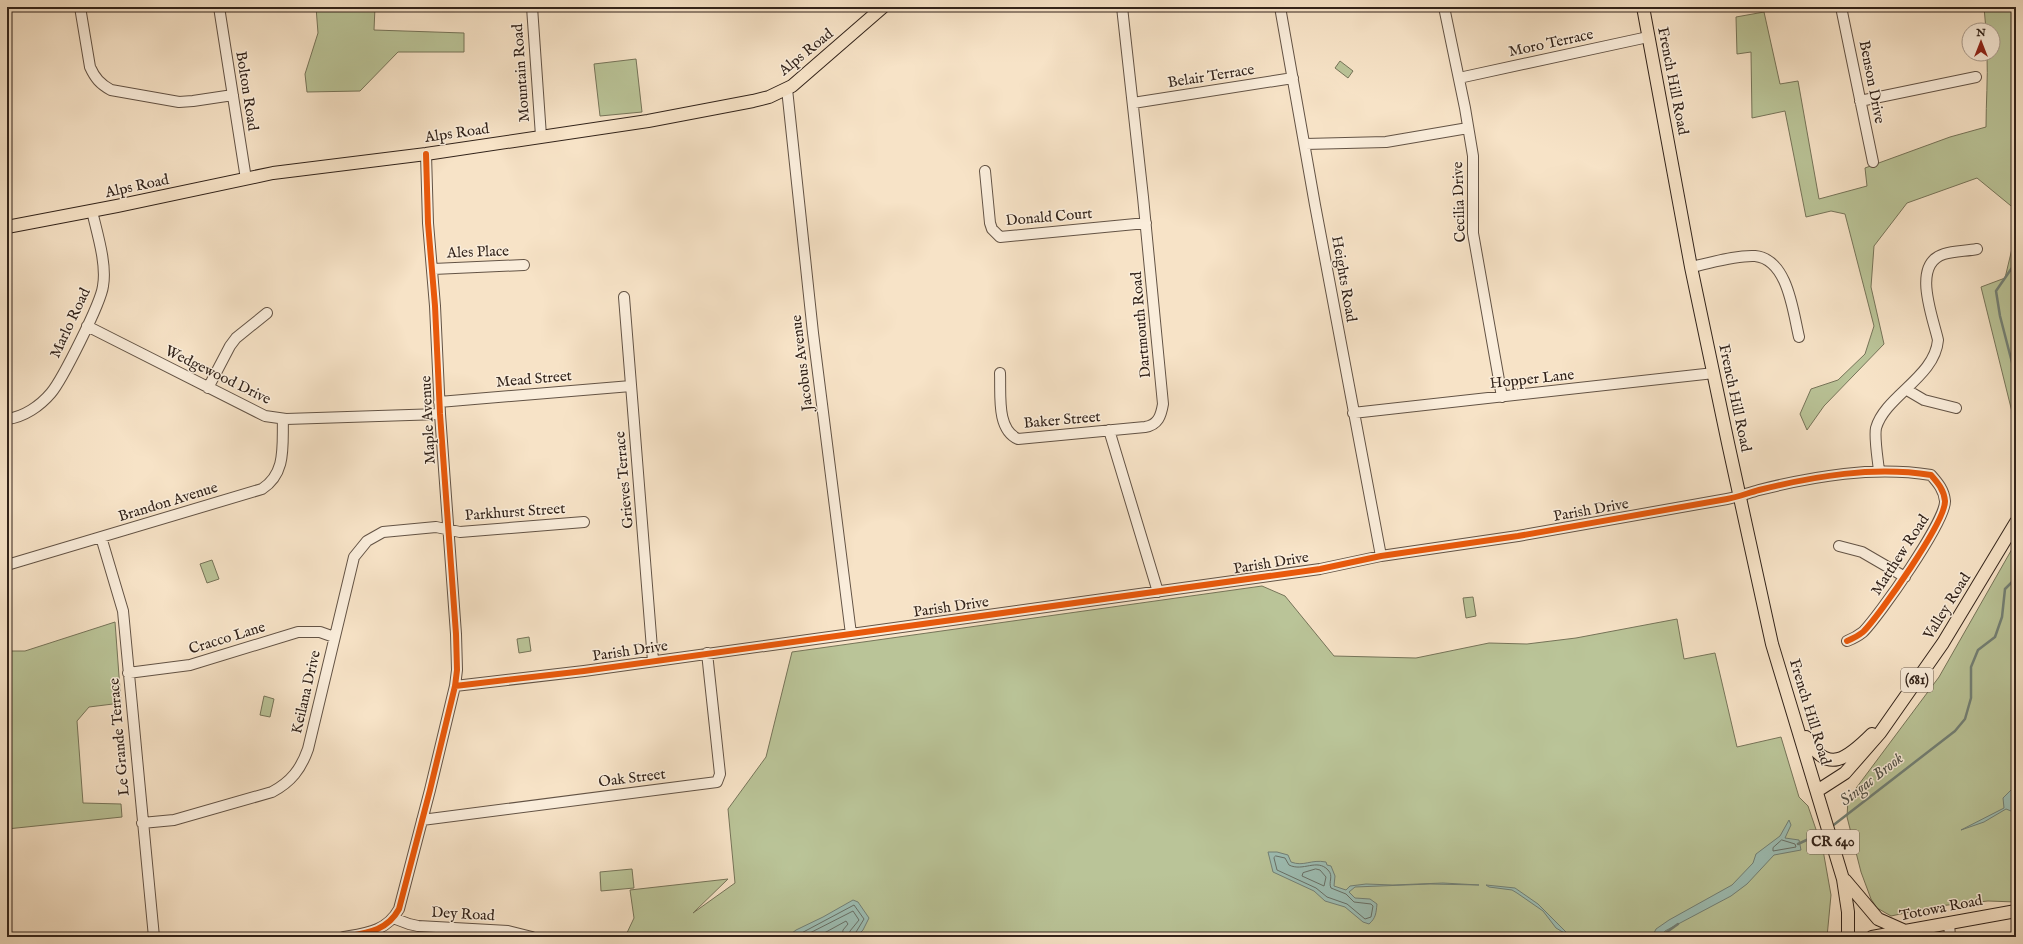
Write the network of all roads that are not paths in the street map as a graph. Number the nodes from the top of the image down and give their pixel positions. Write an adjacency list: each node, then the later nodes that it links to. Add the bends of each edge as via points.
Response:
1 (80, 7): 15 (street, via 90,67 94,76 104,86 111,90 179,102)
2 (219, 7): 15 (street, Bolton Road)
3 (532, 7): 19 (street, Mountain Road)
4 (883, 7): 14 (main road, Alps Road)
5 (1122, 7): 17 (street, Dartmouth Road)
6 (1280, 7): 12 (street, Heights Road)
7 (1444, 7): 13 (street, Cecilia Drive)
8 (1643, 7): 10 (main road, French Hill Road)
9 (1841, 7): 16 (street, Benson Drive)
10 (1648, 37): 13 (street, Moro Terrace); 30 (main road, French Hill Road)
11 (1976, 77): 16 (street)
12 (1294, 78): 17 (street, Belair Terrace); 20 (street, Heights Road)
13 (1459, 78): 18 (street, Cecilia Drive)
14 (787, 89): 19 (main road, Alps Road, via 769,97 648,121); 60 (street, Jacobus Avenue)
15 (233, 95): 24 (street, Bolton Road)
16 (1860, 101): 22 (street, Benson Drive)
17 (1133, 103): 26 (street, Dartmouth Road)
18 (1468, 128): 20 (street, via 1386,142); 41 (street, Cecilia Drive, via 1472,156 1473,233)
19 (541, 136): 21 (main road, Alps Road)
20 (1305, 144): 45 (street, Heights Road)
21 (426, 154): 24 (main road, Alps Road, via 273,173); 31 (street, Maple Avenue, via 428,223)
22 (1873, 162)
23 (986, 171): 26 (street, Donald Court, via 990,223 1000,237)
24 (246, 179): 25 (main road, Alps Road)
25 (92, 211): 27 (main road, Alps Road); 34 (street, Marlo Road, via 104,286)
26 (1146, 223): 48 (street, Dartmouth Road, via 1163,404 1158,420 1150,426)
27 (7, 227)
28 (1977, 249): 40 (street, via 1943,254 1928,267 1926,285 1938,348)
29 (524, 265): 31 (street, Ales Place)
30 (1691, 267): 35 (street, via 1756,256 1767,259 1778,268 1784,278); 37 (main road, French Hill Road)
31 (433, 269): 42 (street, Maple Avenue)
32 (624, 296): 38 (street, Grieves Terrace)
33 (267, 313): 39 (street, via 233,342)
34 (87, 326): 39 (street, Wedgewood Drive); 46 (street, Marlo Road, via 51,394 30,411)
35 (1799, 337)
36 (1000, 373): 48 (street, Baker Street, via 1003,419 1013,437 1022,440)
37 (1714, 373): 41 (street, Hopper Lane); 50 (main road, French Hill Road)
38 (631, 386): 42 (street, Mead Street); 64 (street, Grieves Terrace)
39 (208, 388): 47 (street, Wedgewood Drive, via 265,416)
40 (1907, 390): 43 (street, via 1924,400); 49 (street, via 1882,413 1876,430)
41 (1502, 397): 45 (street, Hopper Lane)
42 (439, 402): 44 (street, Maple Avenue)
43 (1956, 408)
44 (440, 414): 47 (street, Wedgewood Drive); 53 (street, Maple Avenue)
45 (1353, 414): 56 (street, Heights Road)
46 (7, 419)
47 (283, 419): 54 (street, Brandon Avenue, via 282,462 274,479 262,489)
48 (1109, 430): 59 (street)
49 (1879, 471): 50 (street, Matthew Road, via 1836,474 1757,490); 58 (street, Matthew Road, via 1931,475 1942,487 1945,502 1940,518)
50 (1740, 497): 56 (street, Parish Drive, via 1518,536); 67 (main road, French Hill Road, via 1772,644)
51 (584, 522): 53 (street, Parkhurst Street, via 460,532)
52 (2016, 522): 68 (main road, Valley Road / (681), via 1943,643)
53 (448, 530): 61 (street, Keilana Drive, via 436,527 389,531 366,540 354,558); 66 (street, Maple Avenue, via 456,634)
54 (101, 537): 57 (street, Brandon Avenue); 65 (street, Le Grande Terrace, via 123,611)
55 (1839, 546): 58 (street, via 1862,552)
56 (1381, 556): 59 (street, Parish Drive, via 1320,569)
57 (7, 565)
58 (1905, 577): 62 (street, Matthew Road, via 1863,632)
59 (1158, 592): 60 (street, Parish Drive)
60 (851, 634): 63 (street, Parish Drive)
61 (334, 636): 65 (street, Cracco Lane, via 320,632 298,632 190,665); 71 (street, Keilana Drive, via 308,749 298,772 290,780 272,792 191,816)
62 (1847, 642)
63 (707, 653): 64 (street, Parish Drive); 70 (street, Oak Street, via 720,774 717,782)
64 (653, 661): 66 (street, Parish Drive)
65 (128, 673): 71 (street, Le Grande Terrace)
66 (455, 686): 70 (street)
67 (1791, 703): 68 (main road, Valley Road, via 1813,750 1822,757 1833,760 1851,752); 69 (main road, French Hill Road)
68 (1900, 704): 69 (main road, Valley Road / (681), via 1853,766)
69 (1817, 791): 72 (main road, CR 640)
70 (422, 820): 74 (street, via 402,900)
71 (142, 823): 77 (street, Le Grande Terrace)
72 (1843, 877): 76 (main road, via 1878,919); 80 (main road, CR 640, via 1848,912)
73 (2016, 911): 75 (main road, Totowa Road)
74 (394, 918): 78 (street, via 386,926 373,932); 79 (street, Dey Road, via 418,926 508,931)
75 (1949, 923): 76 (main road, Totowa Road); 82 (street)
76 (1905, 931): 81 (main road, Totowa Road)
77 (154, 937)
78 (344, 937)
79 (532, 937)
80 (1848, 937)
81 (1872, 937)
82 (1950, 937)

